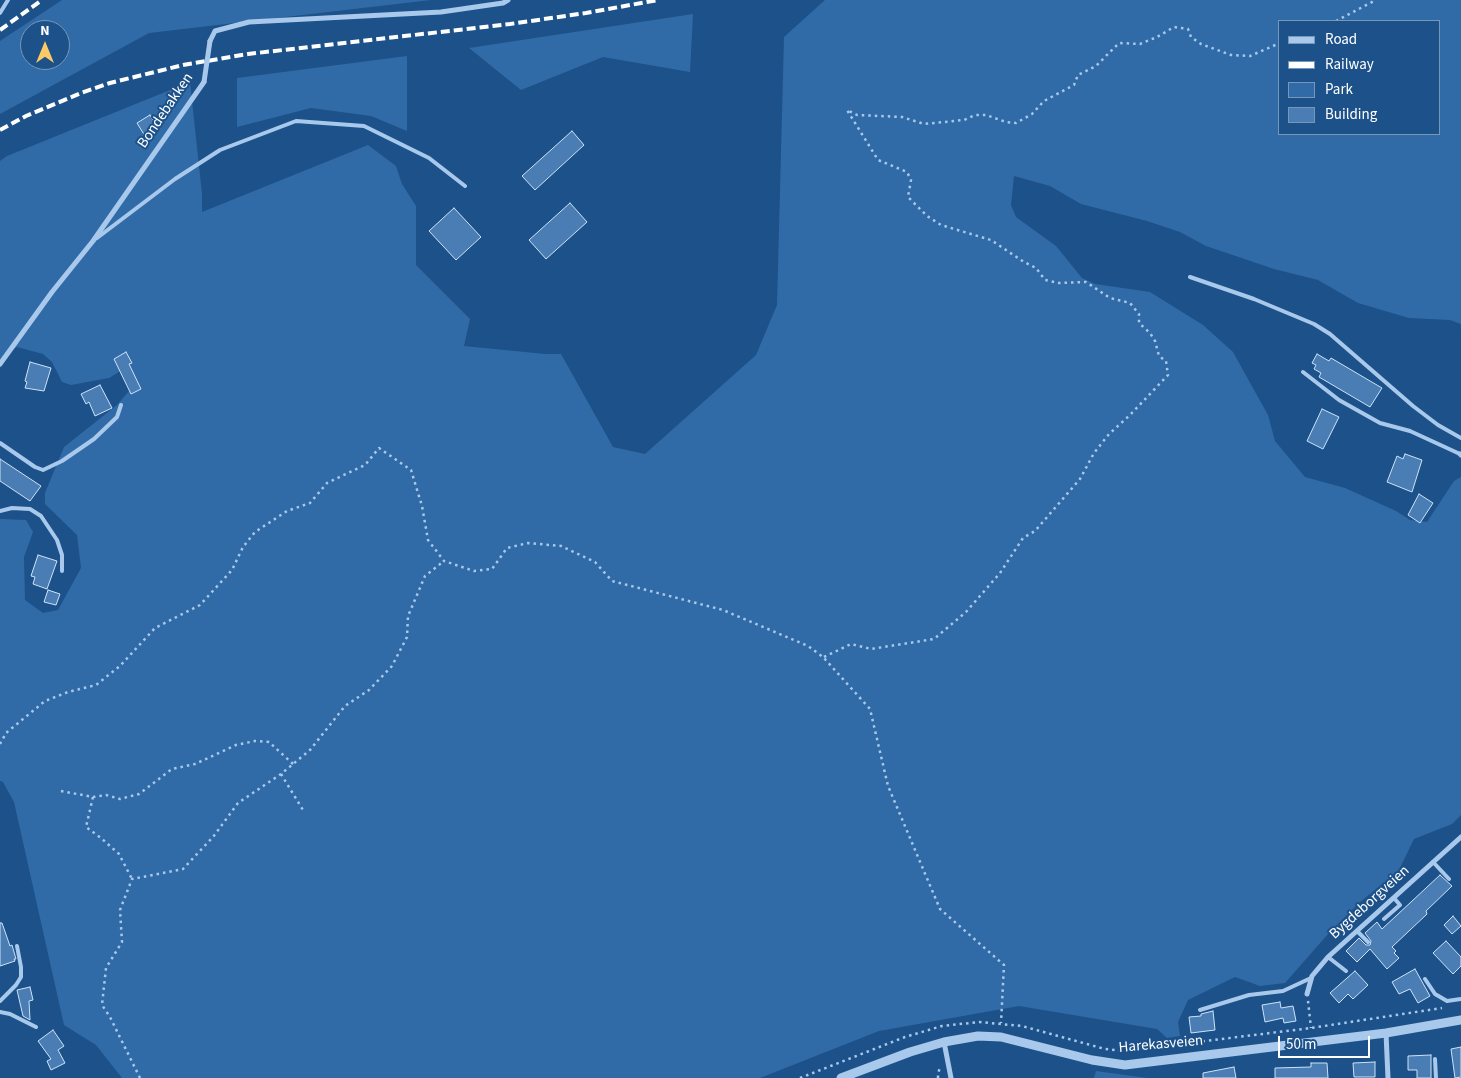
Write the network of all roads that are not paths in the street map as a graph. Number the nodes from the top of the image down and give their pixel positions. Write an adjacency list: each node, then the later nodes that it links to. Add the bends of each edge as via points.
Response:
1 (8, 0): 3 (lane)
2 (508, 0): 5 (street, Bondebakken, bridge, via 441,12 249,22 215,31 210,41 204,82)
3 (0, 13)
4 (465, 186): 5 (lane, via 429,158 364,126 296,121 220,150)
5 (93, 240): 7 (street, Bondebakken)
6 (1190, 277): 10 (lane, via 1254,298 1314,324 1330,334 1412,406)
7 (0, 364)
8 (1303, 372): 12 (lane, via 1339,400 1380,423 1410,432)
9 (121, 405): 11 (lane, via 117,417 94,439 43,470)
10 (1461, 438)
11 (0, 443)
12 (1461, 455)
13 (0, 511): 14 (lane, via 30,509 41,516 57,540 62,555)
14 (62, 571)
15 (1461, 837): 16 (street, Bygdeborgveien)
16 (1433, 862): 17 (lane); 18 (street, Bygdeborgveien)
17 (1449, 878)
18 (1394, 898): 19 (lane, via 1400,904); 20 (street, Bygdeborgveien)
19 (1384, 919)
20 (1357, 931): 21 (lane); 23 (street, Bygdeborgveien)
21 (1368, 942)
22 (17, 946): 29 (lane, via 21,977)
23 (1328, 957): 24 (lane); 25 (street, Bygdeborgveien)
24 (1346, 971)
25 (1311, 978): 27 (street, Bygdeborgveien); 30 (lane, via 1283,991 1249,995)
26 (1425, 979): 28 (lane, via 1435,994 1447,1001)
27 (1307, 994)
28 (1461, 999)
29 (0, 1001)
30 (1200, 1010)
31 (0, 1012): 33 (lane)
32 (1461, 1020): 34 (street, Harekasveien)
33 (36, 1027)
34 (1386, 1033): 35 (street, Harekasveien, via 1126,1065 1092,1060 1001,1037 978,1036); 39 (street)
35 (944, 1042): 37 (street, Harekasveien); 38 (street)
36 (1435, 1059): 40 (lane)
37 (841, 1078)
38 (951, 1078)
39 (1388, 1078)
40 (1436, 1078)

